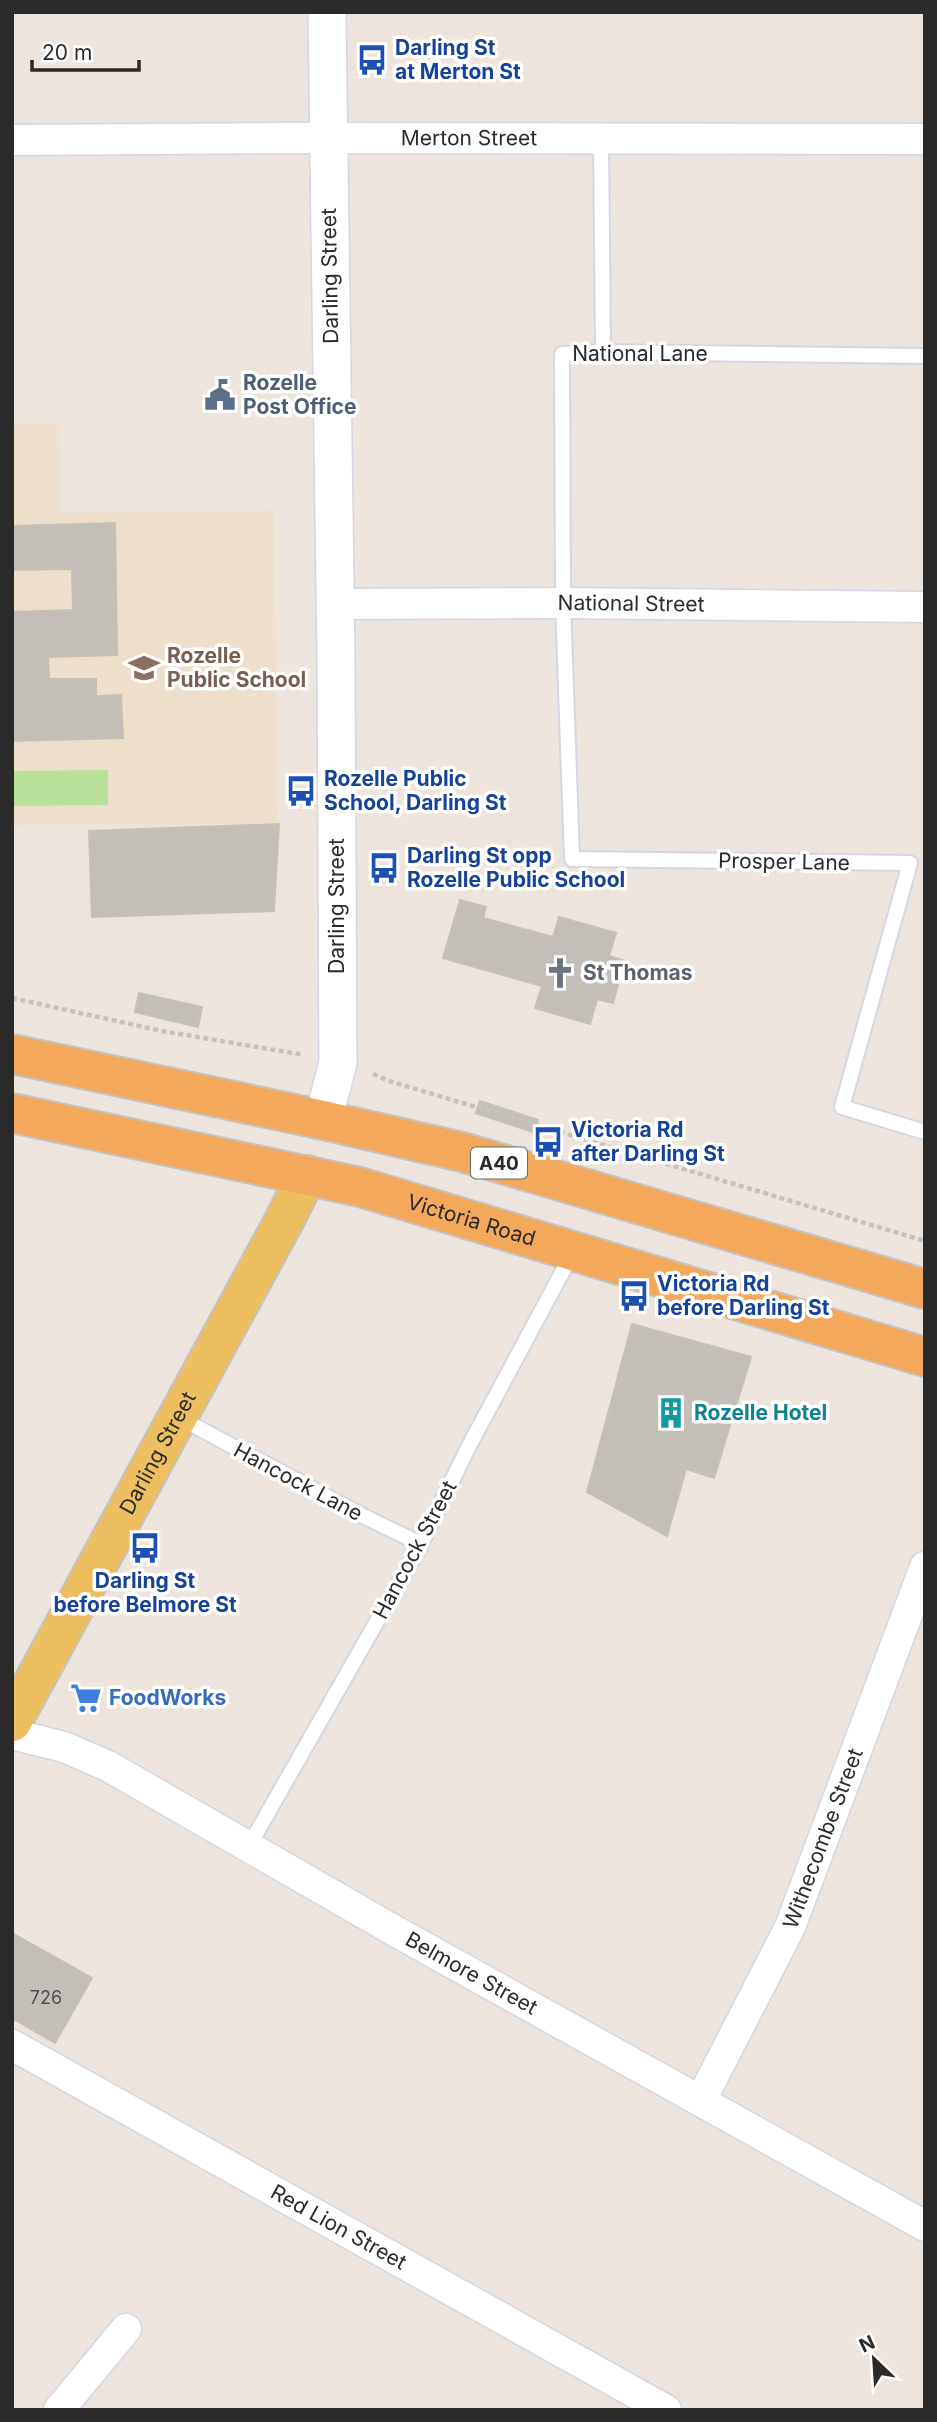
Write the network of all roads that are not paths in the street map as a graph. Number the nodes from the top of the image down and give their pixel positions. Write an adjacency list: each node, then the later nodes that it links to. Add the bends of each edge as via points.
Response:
1 (327, 12): 2 (street, Darling Street)
2 (328, 138): 3 (street, Merton Street); 5 (street, Merton Street); 9 (street, Darling Street)
3 (601, 139): 4 (street, Merton Street); 6 (lane)
4 (925, 139)
5 (12, 140)
6 (603, 352): 7 (lane, National Lane); 8 (lane, National Lane, via 562,354)
7 (925, 356)
8 (564, 603): 9 (street, National Street); 10 (street, National Street); 14 (lane, Prosper Lane, via 572,859 910,863 842,1107)
9 (335, 604): 13 (street, Darling Street, via 338,1063)
10 (925, 607)
11 (12, 1054): 13 (highway, A40)
12 (12, 1113): 15 (highway, Victoria Road)
13 (323, 1119): 15 (highway, Darling Street); 17 (highway, A40, via 462,1152)
14 (925, 1132)
15 (307, 1175): 16 (highway, Victoria Road); 19 (main road, Darling Street)
16 (574, 1251): 18 (highway, Victoria Road); 20 (lane, Hancock Street)
17 (925, 1289)
18 (925, 1357)
19 (177, 1416): 20 (lane, Hancock Lane); 22 (main road, Darling Street)
20 (421, 1544): 24 (lane, Hancock Street)
21 (925, 1567): 26 (street, Withecombe Street, via 790,1927)
22 (12, 1722)
23 (12, 1734): 24 (street, Belmore Street, via 68,1748 108,1766)
24 (250, 1846): 26 (street, Belmore Street)
25 (12, 2045): 30 (street, Red Lion Street)
26 (701, 2100): 27 (street, Belmore Street)
27 (925, 2226)
28 (125, 2329): 29 (street)
29 (74, 2404)
30 (666, 2410)

